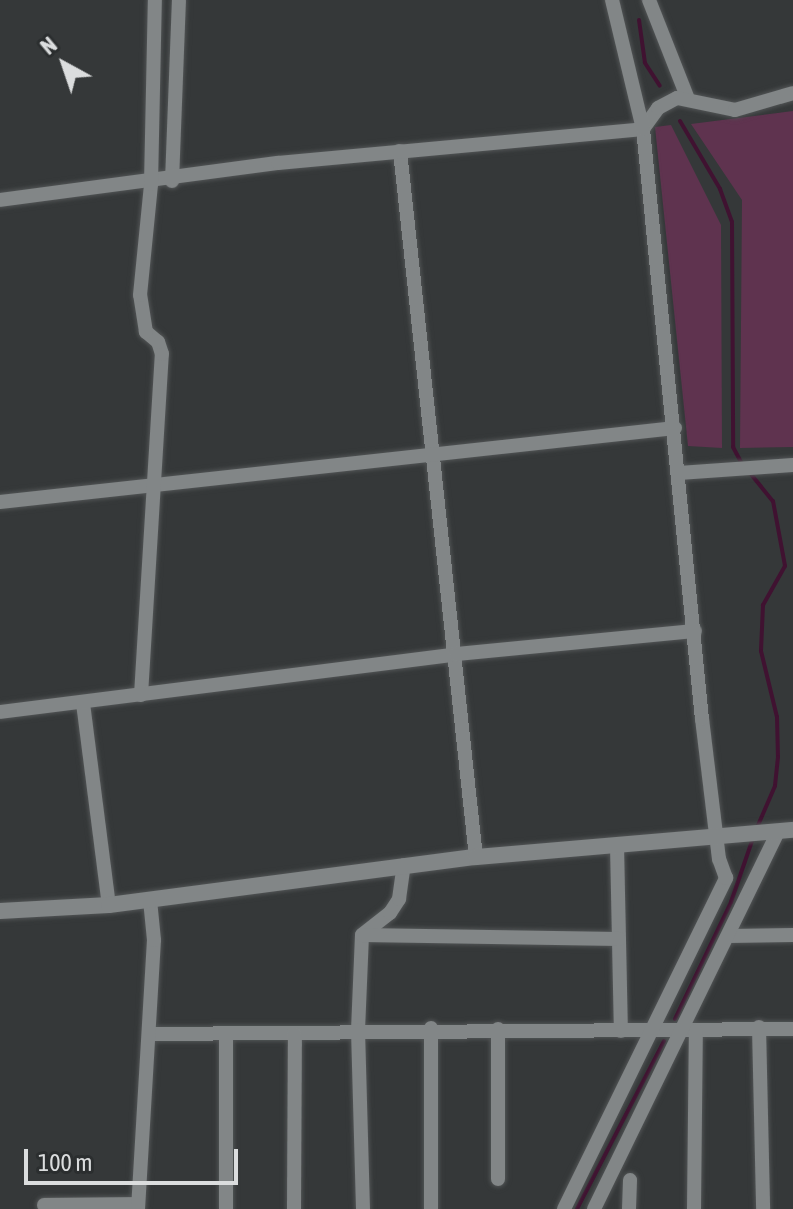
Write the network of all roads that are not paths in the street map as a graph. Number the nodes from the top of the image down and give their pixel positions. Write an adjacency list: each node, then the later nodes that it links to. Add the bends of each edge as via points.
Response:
1 (155, 0): 10 (street)
2 (179, 0): 9 (street)
3 (612, 0): 7 (street)
4 (649, 0): 6 (street)
5 (793, 93): 6 (street, via 735,110)
6 (688, 99): 7 (street, via 664,104)
7 (643, 129): 8 (street); 12 (street)
8 (400, 151): 9 (street, via 278,163); 13 (street)
9 (172, 181): 10 (street)
10 (151, 184): 11 (street); 16 (street, via 140,295 146,332 162,354)
11 (0, 200)
12 (675, 428): 13 (street); 15 (street)
13 (432, 453): 16 (street); 19 (street)
14 (793, 465): 15 (street)
15 (679, 473): 18 (street)
16 (156, 486): 17 (street); 20 (street)
17 (0, 502)
18 (695, 631): 19 (street); 24 (street)
19 (456, 654): 20 (street); 26 (street)
20 (141, 695): 21 (street)
21 (83, 703): 22 (street); 29 (street)
22 (0, 712)
23 (786, 831): 24 (street); 33 (street)
24 (717, 836): 25 (street); 40 (street, via 726,878)
25 (617, 845): 26 (street); 34 (street)
26 (476, 857): 27 (street)
27 (404, 865): 28 (street); 31 (street, via 399,899)
28 (150, 900): 29 (street); 43 (street)
29 (109, 905): 30 (street)
30 (0, 911)
31 (362, 935): 34 (street); 39 (street)
32 (793, 935): 33 (street)
33 (729, 936): 42 (street)
34 (619, 939): 41 (street)
35 (759, 1027): 38 (street); 42 (street); 58 (street)
36 (431, 1028): 37 (street); 39 (street); 53 (street)
37 (498, 1029): 41 (street); 46 (street)
38 (793, 1029)
39 (358, 1030): 45 (street); 52 (street)
40 (653, 1030): 41 (street); 42 (street); 54 (street)
41 (621, 1031)
42 (688, 1031): 55 (street); 57 (street)
43 (150, 1034): 44 (street); 49 (street)
44 (226, 1034): 45 (street); 50 (street)
45 (295, 1034): 51 (street)
46 (498, 1179)
47 (630, 1180): 56 (street)
48 (44, 1205): 49 (street)
49 (138, 1206)
50 (226, 1209)
51 (294, 1209)
52 (363, 1209)
53 (431, 1209)
54 (564, 1209)
55 (594, 1209)
56 (629, 1209)
57 (694, 1209)
58 (763, 1209)

